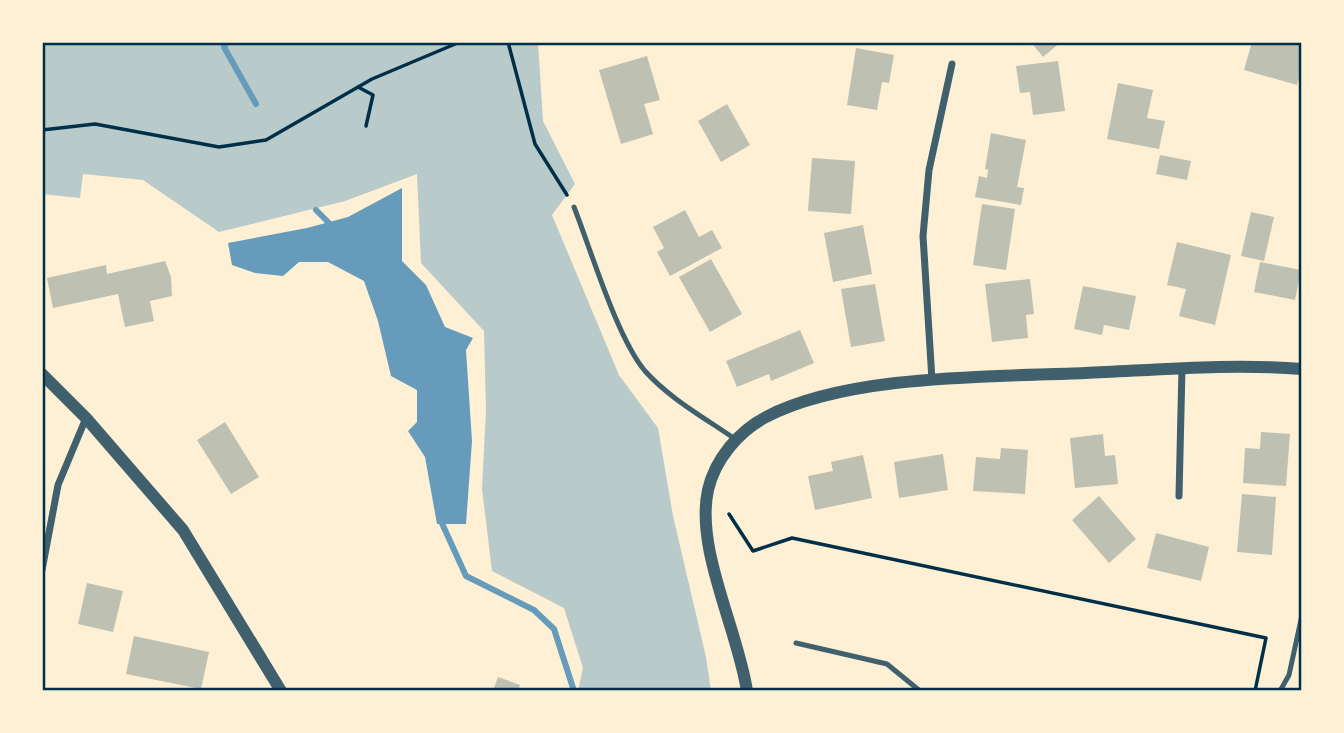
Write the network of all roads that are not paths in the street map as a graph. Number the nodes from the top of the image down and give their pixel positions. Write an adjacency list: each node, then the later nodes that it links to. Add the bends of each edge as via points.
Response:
1 (952, 64): 6 (street, via 929,170 923,236)
2 (574, 207): 8 (lane, via 624,337 644,370)
3 (1182, 368): 4 (street); 6 (street); 9 (street)
4 (1302, 369)
5 (42, 374): 7 (street)
6 (932, 380): 8 (street, via 842,392 799,403 765,418)
7 (86, 418): 10 (street, via 58,485); 13 (street, via 183,530)
8 (735, 439): 14 (street, via 708,488 705,517)
9 (1179, 496)
10 (42, 570)
11 (1302, 615): 16 (lane, via 1289,675)
12 (796, 643): 15 (lane, via 887,664)
13 (281, 691)
14 (747, 691)
15 (920, 691)
16 (1280, 691)

